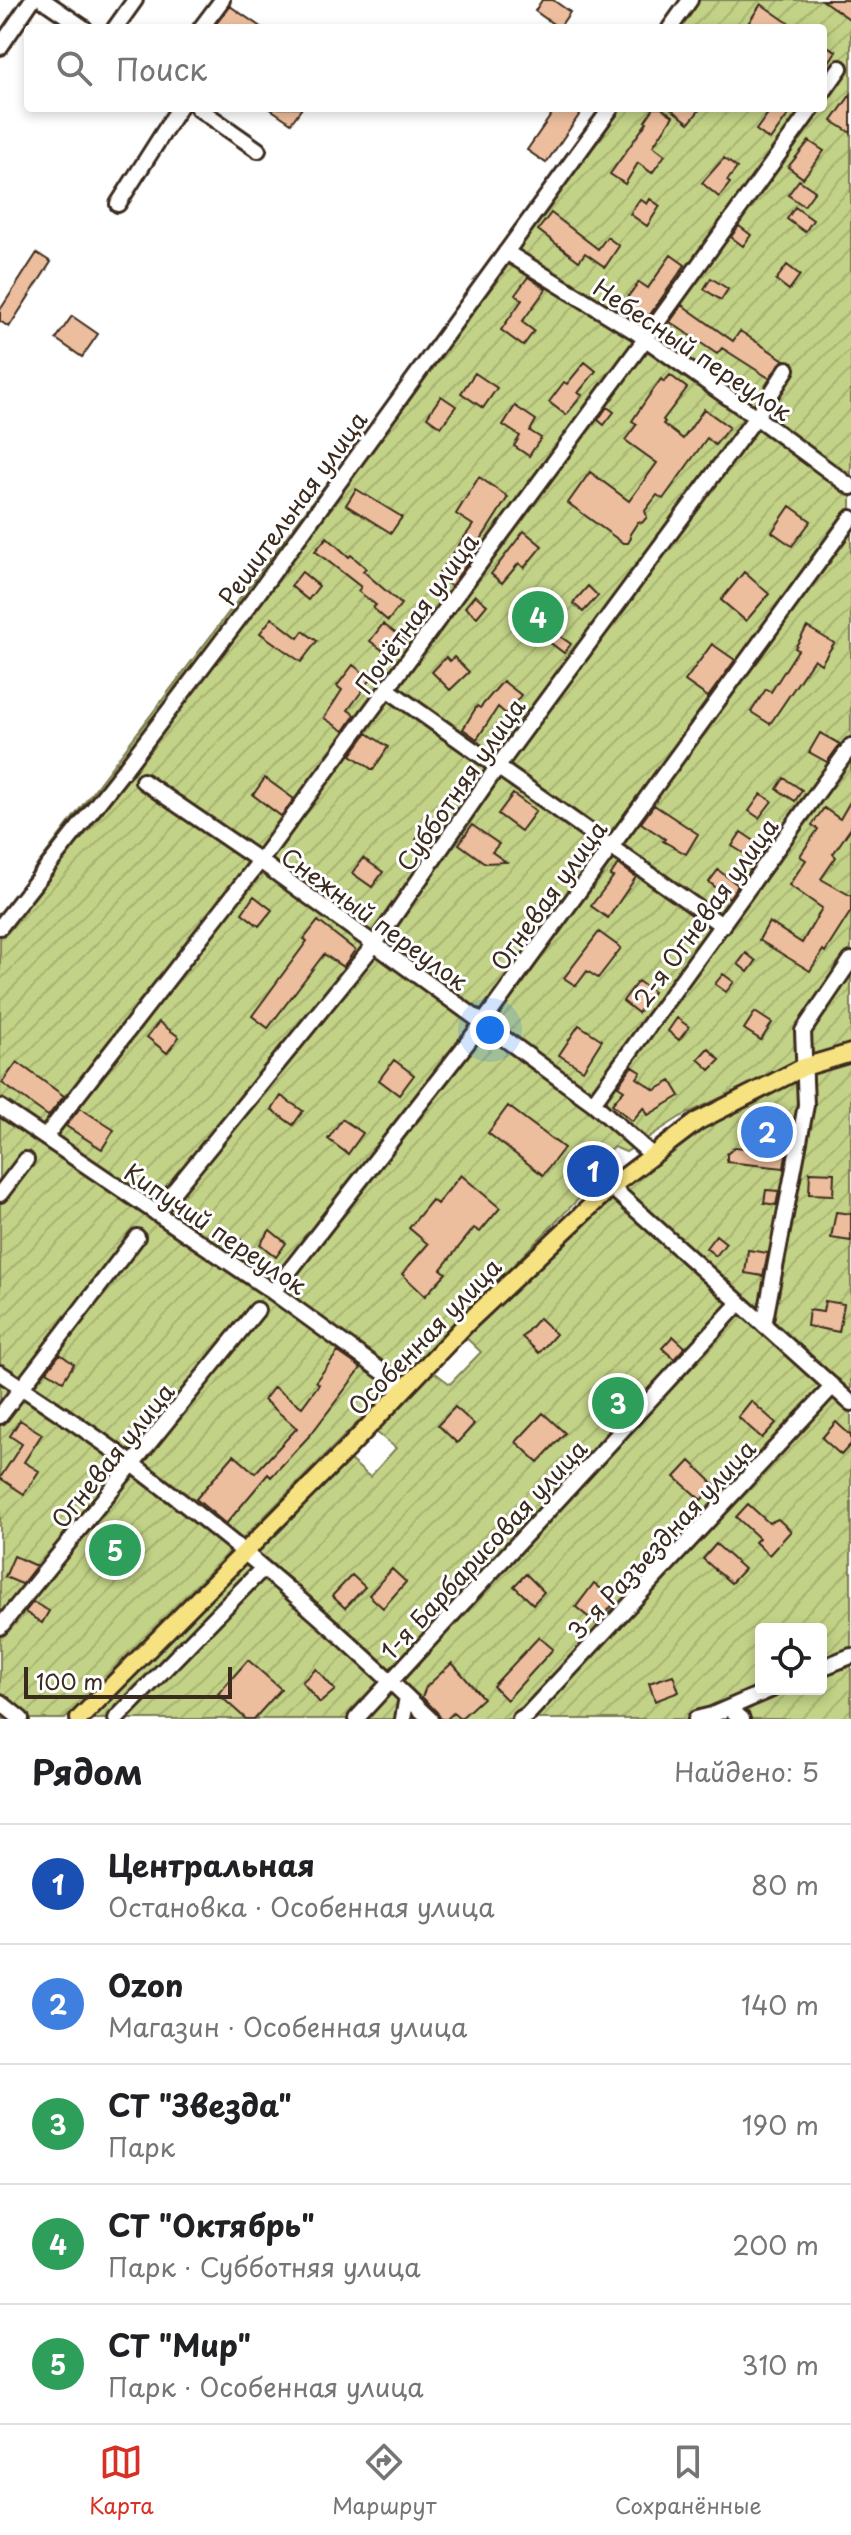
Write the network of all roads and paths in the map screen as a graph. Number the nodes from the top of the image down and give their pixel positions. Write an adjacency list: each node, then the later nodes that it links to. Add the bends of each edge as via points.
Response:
1 (32, 0): 10 (street)
2 (43, 0): 6 (street)
3 (135, 0): 7 (street)
4 (222, 0): 8 (street)
5 (690, 0): 9 (street)
6 (78, 24)
7 (118, 24)
8 (204, 24)
9 (673, 24)
10 (0, 47)
11 (840, 68): 12 (street)
12 (827, 86)
13 (176, 112): 18 (street)
14 (204, 112): 17 (street)
15 (608, 112): 19 (street, Решительная улица)
16 (809, 112): 20 (street, Почётная улица)
17 (258, 150)
18 (118, 204)
19 (506, 252): 20 (street, Небесный переулок); 32 (street, Решительная улица, via 256,596)
20 (646, 338): 22 (street, Небесный переулок); 25 (street, Почётная улица)
21 (787, 369): 22 (street, Субботняя улица)
22 (756, 417): 23 (street, Небесный переулок); 27 (street, Субботняя улица)
23 (851, 487)
24 (851, 518): 29 (street, Огневая улица)
25 (387, 689): 27 (street); 30 (street, Почётная улица)
26 (851, 746): 31 (street, 2-я Огневая улица)
27 (498, 766): 29 (street); 33 (street, Субботняя улица)
28 (143, 781): 30 (street, Снежный переулок)
29 (611, 846): 31 (street); 35 (street, Огневая улица)
30 (260, 861): 33 (street, Снежный переулок); 40 (street, Почётная улица)
31 (723, 926): 38 (street, 2-я Огневая улица)
32 (0, 927)
33 (374, 945): 35 (street, Снежный переулок); 45 (street, Субботняя улица)
34 (851, 960): 37 (street, via 803,1031)
35 (482, 1024): 38 (street, Снежный переулок); 47 (street, Огневая улица)
36 (851, 1053): 37 (main road, Особенная улица)
37 (804, 1067): 41 (main road, Особенная улица, via 698,1121); 50 (street, via 806,1105)
38 (593, 1103): 41 (street, Снежный переулок)
39 (0, 1107): 40 (street, Кипучий переулок)
40 (45, 1137): 45 (street, Кипучий переулок)
41 (652, 1155): 43 (main road, Особенная улица)
42 (26, 1160): 44 (street)
43 (611, 1187): 48 (street); 54 (main road, Особенная улица)
44 (0, 1194)
45 (156, 1213): 47 (street, Кипучий переулок)
46 (137, 1237): 53 (street)
47 (273, 1292): 54 (street, Кипучий переулок)
48 (739, 1303): 50 (street); 63 (street, 1-я Барбарисовая улица)
49 (257, 1310): 57 (street, Огневая улица)
50 (764, 1325): 52 (street)
51 (0, 1373): 53 (street)
52 (833, 1386): 55 (street); 75 (street, 3-я Разъездная улица)
53 (23, 1388): 56 (street); 57 (street)
54 (405, 1388): 58 (main road, Особенная улица)
55 (851, 1403)
56 (0, 1416)
57 (133, 1464): 58 (street); 60 (street, Огневая улица)
58 (246, 1552): 59 (street); 70 (main road, Особенная улица)
59 (263, 1568): 63 (street); 71 (street)
60 (0, 1627)
61 (851, 1656): 62 (street)
62 (827, 1666)
63 (392, 1682): 65 (street); 72 (street, 1-я Барбарисовая улица)
64 (758, 1695): 67 (street)
65 (407, 1697): 73 (street); 74 (street)
66 (0, 1702): 69 (street)
67 (729, 1708): 68 (street); 77 (street)
68 (712, 1717): 76 (street)
69 (21, 1719)
70 (79, 1719)
71 (116, 1719)
72 (356, 1719)
73 (403, 1719)
74 (430, 1719)
75 (520, 1719)
76 (696, 1719)
77 (742, 1719)

